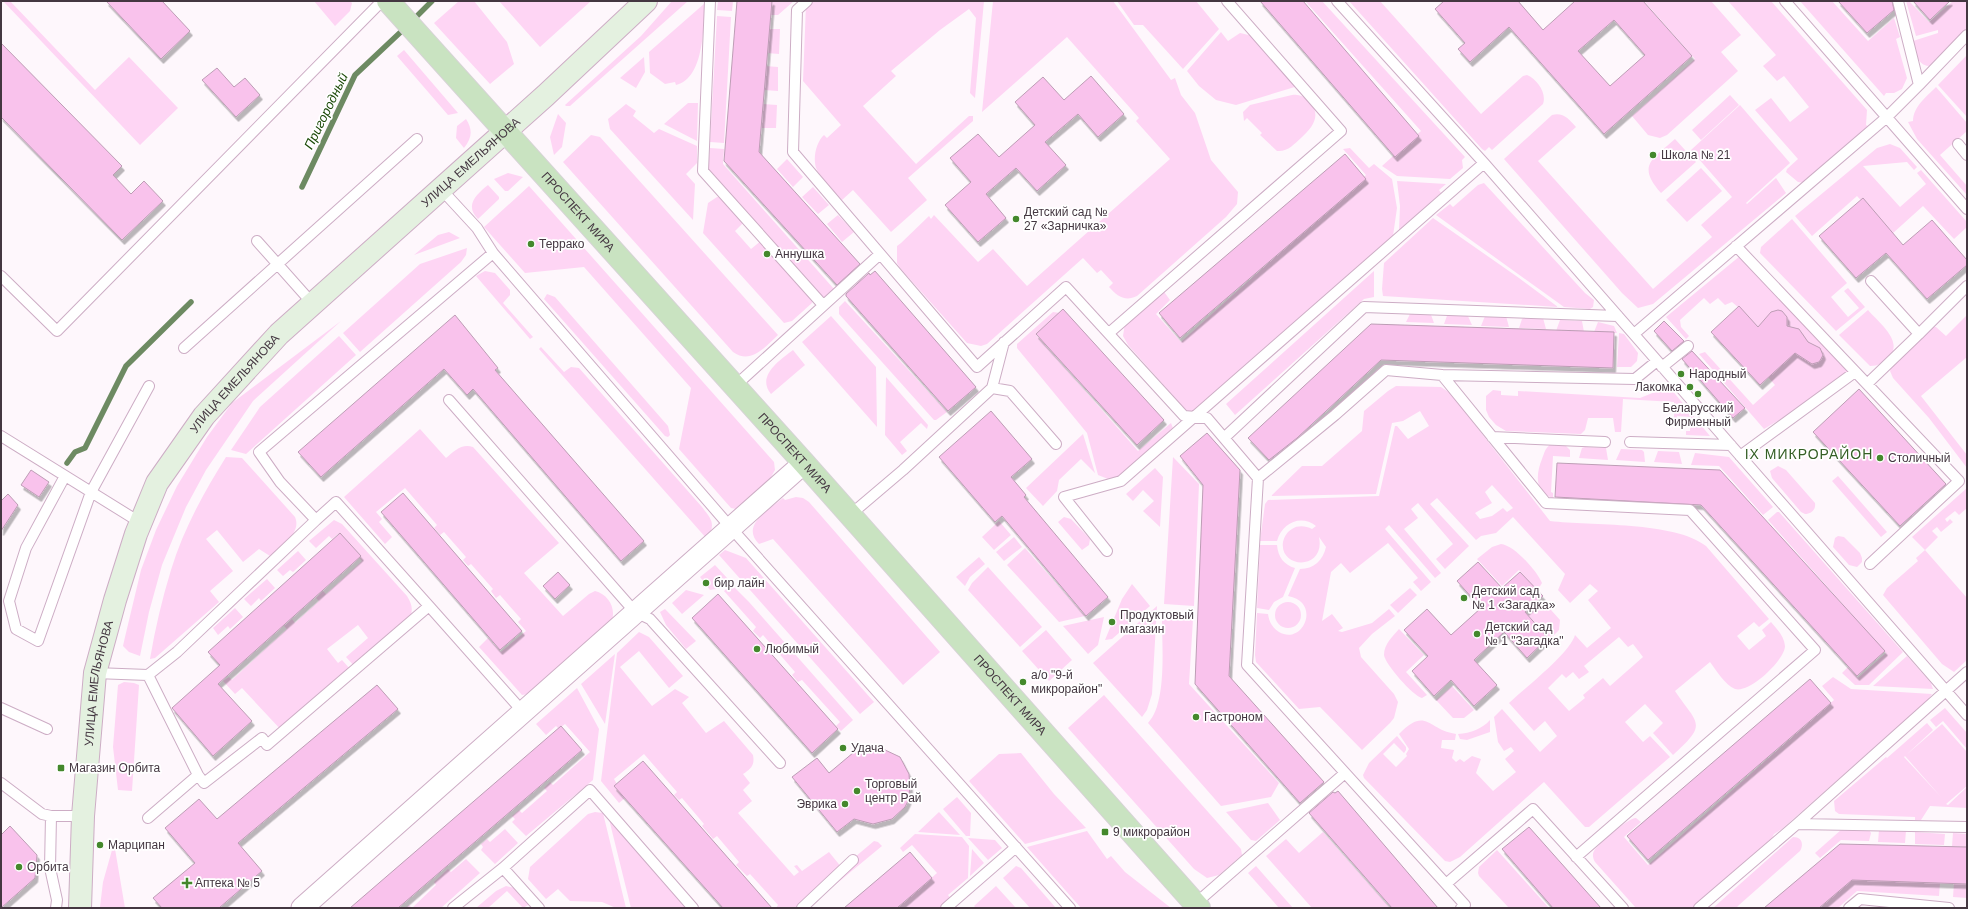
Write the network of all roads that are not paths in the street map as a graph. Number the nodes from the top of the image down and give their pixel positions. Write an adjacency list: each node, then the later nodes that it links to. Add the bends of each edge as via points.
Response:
1 (382, 1): 25 (lane, via 57,332)
2 (646, 1): 13 (main road, УЛИЦА ЕМЕЛЬЯНОВА)
3 (710, 1): 29 (lane, via 703,171)
4 (807, 1): 23 (lane, via 798,10 793,152)
5 (1227, 1): 31 (lane, via 1341,131)
6 (1337, 1): 17 (lane)
7 (1785, 1): 12 (lane)
8 (1898, 1): 11 (lane)
9 (394, 8): 13 (main road, ПРОСПЕКТ МИРА)
10 (1967, 36): 11 (lane)
11 (1919, 85): 12 (lane)
12 (1887, 117): 19 (lane); 21 (lane)
13 (505, 131): 18 (main road, УЛИЦА ЕМЕЛЬЯНОВА); 42 (main road, ПРОСПЕКТ МИРА)
14 (418, 139): 24 (lane)
15 (1958, 144): 16 (lane)
16 (1967, 155)
17 (1484, 163): 30 (lane); 45 (lane)
18 (441, 189): 22 (lane, via 477,228); 28 (main road, УЛИЦА ЕМЕЛЬЯНОВА)
19 (1967, 209)
20 (257, 241): 24 (lane)
21 (1736, 246): 32 (lane); 38 (lane)
22 (493, 253): 59 (lane, via 259,452 280,482); 61 (lane)
23 (880, 254): 29 (lane); 34 (lane, via 976,367)
24 (278, 265): 28 (lane); 36 (lane)
25 (1, 276)
26 (1871, 281): 33 (lane)
27 (1967, 286): 33 (lane)
28 (313, 304): 60 (main road, УЛИЦА ЕМЕЛЬЯНОВА, via 279,334 204,416 157,483)
29 (823, 305): 42 (lane)
30 (1618, 316): 32 (lane); 48 (lane, via 1364,307)
31 (1109, 333): 34 (lane, via 1066,287); 45 (lane, via 1184,416)
32 (1634, 334): 37 (lane)
33 (1919, 334): 40 (lane)
34 (1004, 342): 43 (lane)
35 (1688, 346): 37 (lane)
36 (184, 348)
37 (1660, 364): 39 (lane, via 1635,379); 52 (lane)
38 (1855, 372): 40 (lane); 53 (lane)
39 (1442, 375): 47 (lane); 56 (lane, via 1386,370)
40 (1867, 384): 63 (lane, via 1959,481)
41 (149, 386): 57 (lane)
42 (734, 386): 54 (main road, ПРОСПЕКТ МИРА)
43 (992, 388): 51 (lane, via 1010,391); 58 (lane)
44 (449, 400): 65 (lane)
45 (1195, 417): 48 (lane, via 1207,418); 62 (lane, via 1121,482 1064,497)
46 (1, 436): 55 (lane)
47 (1492, 437): 49 (lane); 84 (lane, via 1546,504 1690,510 1815,650)
48 (1224, 438): 56 (lane)
49 (1605, 442)
50 (1630, 442): 52 (lane)
51 (1056, 444)
52 (1731, 445): 53 (lane)
53 (1740, 456): 69 (lane)
54 (804, 463): 58 (main road, ПРОСПЕКТ МИРА); 61 (street)
55 (65, 476): 57 (lane); 57 (lane, via 26,548 9,601 16,629 38,641)
56 (1258, 478): 75 (lane, via 1247,665)
57 (91, 492): 60 (lane)
58 (850, 515): 88 (main road, ПРОСПЕКТ МИРА)
59 (316, 520): 64 (lane, via 336,502); 68 (lane, via 177,652)
60 (141, 523): 67 (main road, УЛИЦА ЕМЕЛЬЯНОВА, via 115,600)
61 (732, 529): 65 (street); 83 (lane)
62 (1107, 551)
63 (1870, 564)
64 (429, 606): 71 (lane); 76 (lane, via 267,745 262,738 204,784)
65 (635, 612): 71 (street); 74 (lane, via 650,619)
66 (1967, 672): 69 (lane)
67 (96, 673): 68 (lane); 79 (main road, УЛИЦА ЕМЕЛЬЯНОВА)
68 (148, 675): 76 (lane)
69 (1946, 691): 72 (lane); 81 (lane)
70 (1, 708): 73 (lane)
71 (524, 713): 92 (street)
72 (1967, 715)
73 (47, 728)
74 (780, 763)
75 (1345, 773): 87 (lane); 88 (lane)
76 (198, 775): 80 (lane)
77 (1, 783): 78 (lane, via 42,814)
78 (51, 816): 79 (lane); 90 (lane, via 50,868 57,900)
79 (83, 816): 91 (main road, УЛИЦА ЕМЕЛЬЯНОВА)
80 (148, 818)
81 (1797, 824): 82 (lane); 100 (lane)
82 (1967, 827)
83 (1016, 847): 97 (lane); 98 (lane)
84 (1576, 856): 87 (lane, via 1533,809); 99 (lane)
85 (853, 860): 96 (lane)
86 (503, 868): 93 (lane); 94 (lane); 95 (lane, via 590,790)
87 (1446, 884): 89 (lane)
88 (1197, 906)
89 (1465, 907)
90 (56, 908)
91 (80, 908)
92 (302, 908)
93 (453, 908)
94 (539, 908)
95 (693, 908)
96 (802, 908)
97 (946, 908)
98 (1070, 908)
99 (1623, 908)
100 (1699, 908)
101 (1850, 908): 102 (lane, via 1860,899)
102 (1949, 908)

